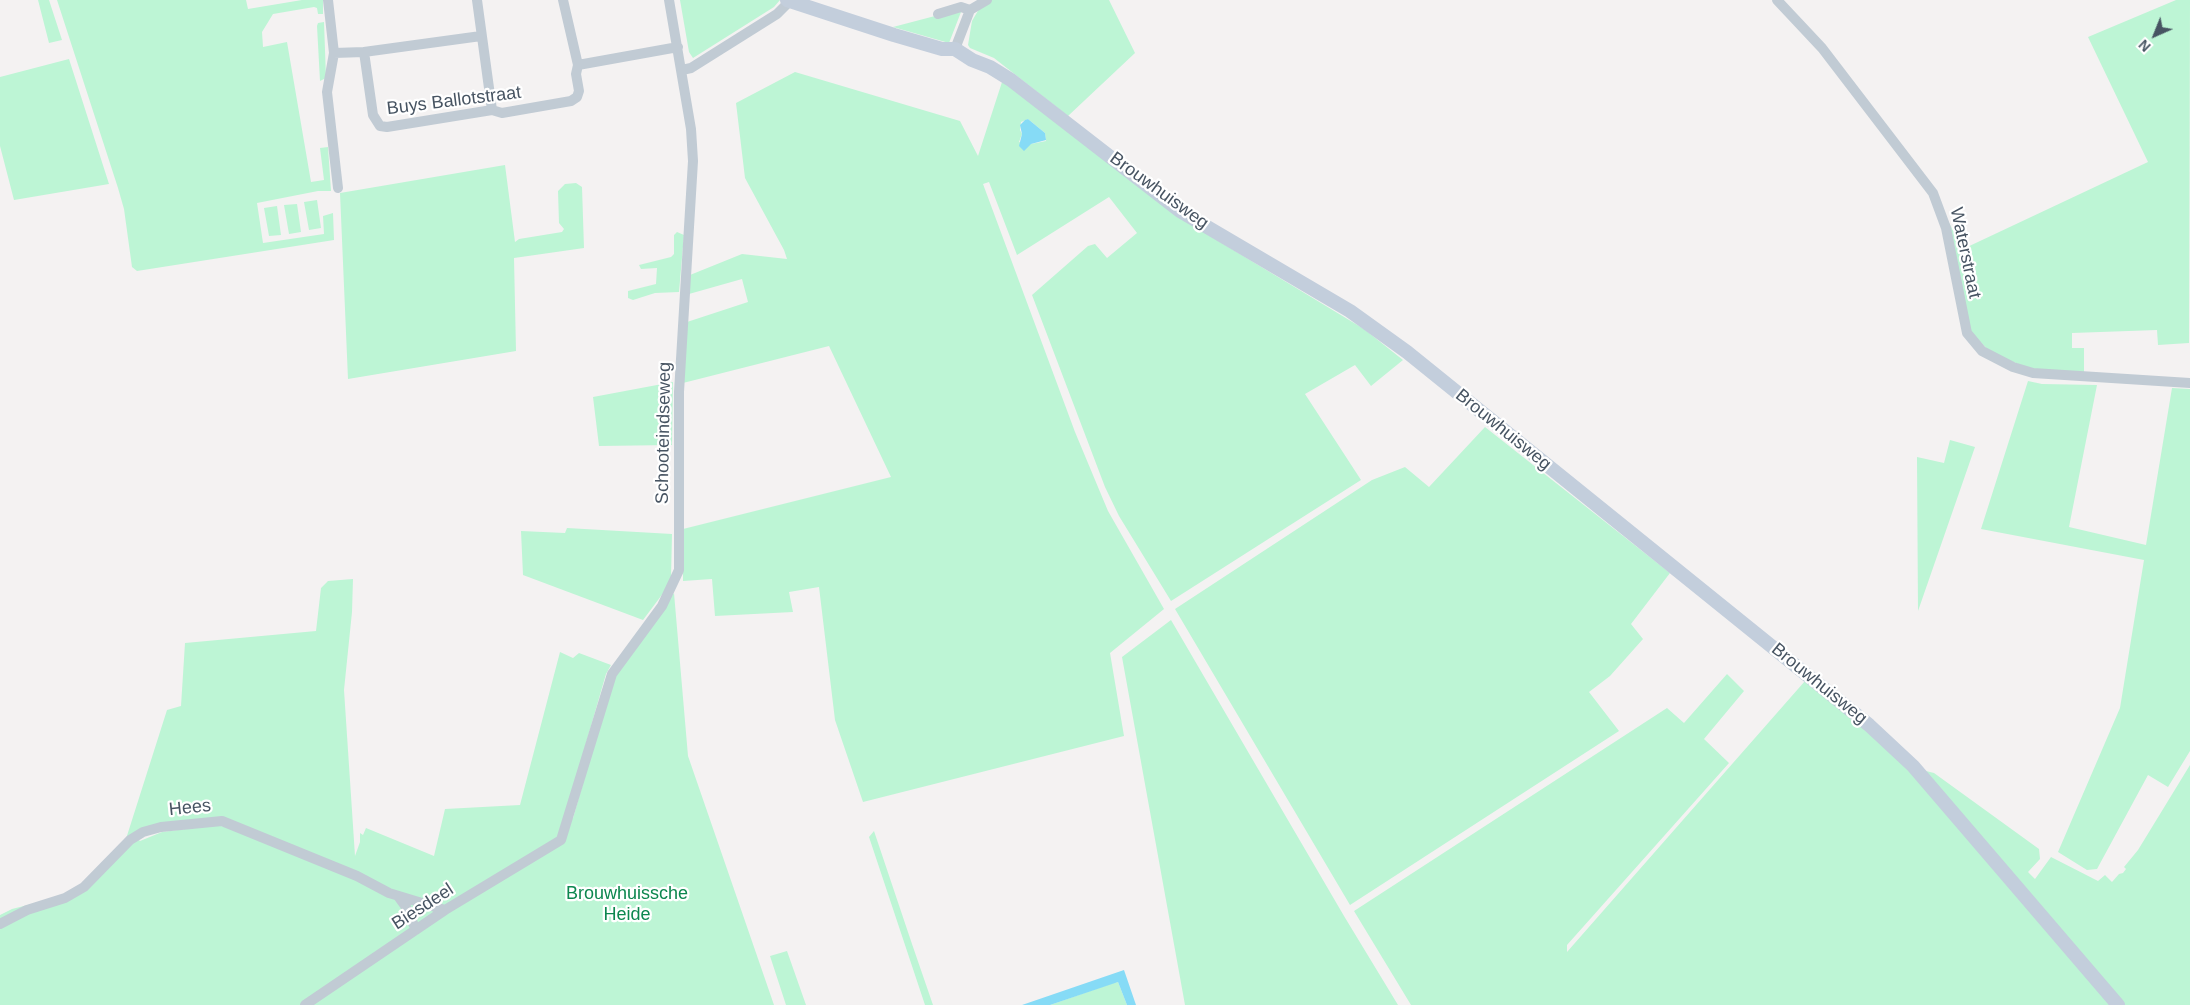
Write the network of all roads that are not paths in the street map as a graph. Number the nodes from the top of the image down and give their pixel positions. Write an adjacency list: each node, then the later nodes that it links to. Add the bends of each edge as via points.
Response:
1 (328, 0): 14 (street)
2 (477, 0): 10 (street)
3 (563, 0): 15 (street)
4 (669, 0): 11 (street, Schooteindseweg)
5 (986, 0): 8 (street)
6 (1777, 0): 19 (street, Waterstraat, via 1822,48 1933,193 1946,228 1967,333 1982,351 2033,373)
7 (788, 1): 12 (street, Brouwhuisweg, via 934,46); 16 (street, via 777,14 691,68)
8 (970, 10): 9 (street, via 961,8); 12 (street)
9 (938, 14)
10 (481, 36): 13 (street); 17 (street)
11 (678, 47): 15 (street); 16 (street, Schooteindseweg)
12 (955, 49): 26 (street, Brouwhuisweg, via 1011,80 1180,211 1350,311 1381,333 1735,615 1913,766)
13 (364, 52): 14 (street); 17 (street, Buys Ballotstraat, via 373,115 380,126)
14 (334, 53): 18 (street, via 327,92)
15 (578, 65): 17 (street, Buys Ballotstraat, via 579,91 571,101 502,113)
16 (682, 70): 20 (street, Schooteindseweg, via 692,129 693,160 679,392 679,570 662,606 612,674)
17 (492, 110)
18 (338, 188)
19 (2190, 383)
20 (560, 840): 22 (street, Biesdeel)
21 (398, 896): 22 (street, Hees); 23 (street, Hees, via 222,821 143,832 130,840 84,887 66,898 26,910); 24 (street)
22 (445, 910): 24 (street, Biesdeel)
23 (0, 924)
24 (416, 930): 25 (street, Biesdeel)
25 (305, 1005)
26 (2118, 1005)

